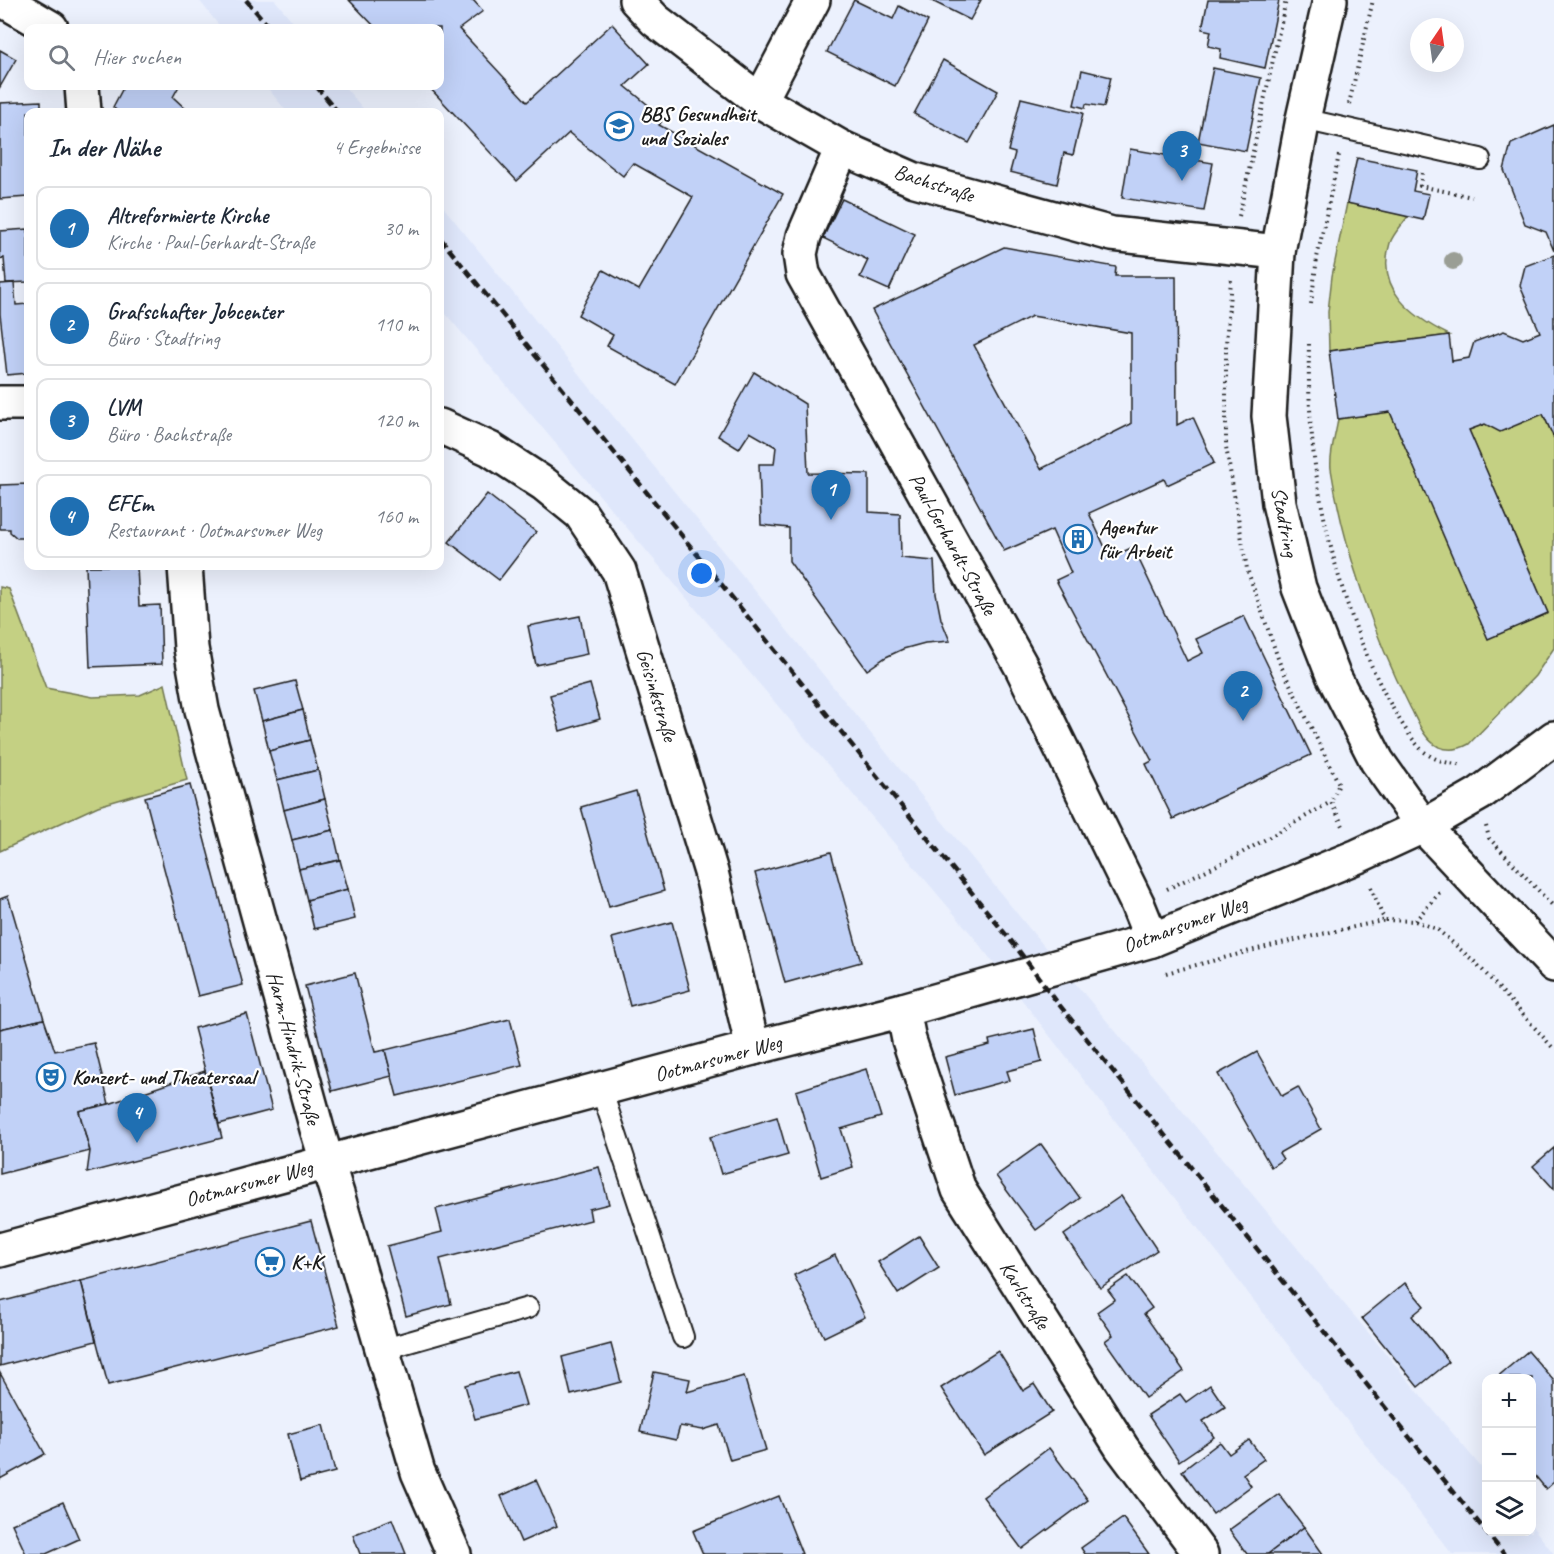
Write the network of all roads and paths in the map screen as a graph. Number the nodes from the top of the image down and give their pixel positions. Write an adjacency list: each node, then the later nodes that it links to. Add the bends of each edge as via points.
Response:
1 (3, 0): 6 (street)
2 (636, 0): 8 (street, Bachstraße, via 655,20)
3 (813, 0): 8 (street)
4 (1330, 0): 10 (street, Stadtring)
5 (1373, 0): 11 (path)
6 (44, 24)
7 (82, 90): 9 (street)
8 (760, 101): 12 (street, Bachstraße)
9 (84, 108)
10 (1303, 119): 11 (lane); 16 (street, Stadtring)
11 (1344, 128): 13 (lane); 17 (path)
12 (842, 148): 16 (street, Bachstraße, via 915,180 1112,234); 27 (street, Paul-Gerhardt-Straße, via 804,236 800,254 803,274 1021,666)
13 (1480, 159)
14 (1423, 168): 15 (path, via 1420,186)
15 (1472, 197)
16 (1278, 252): 26 (street, Stadtring, via 1269,416 1279,503 1299,588 1333,675 1377,761)
17 (1310, 312)
18 (1310, 335): 24 (path, via 1308,393 1314,459 1329,542 1357,629 1377,677 1413,739 1434,758 1458,764)
19 (0, 403): 20 (street)
20 (24, 403)
21 (444, 428): 32 (street, Geisinkstraße, via 490,449 572,506 619,572 711,872)
22 (185, 570): 34 (street, Harm-Hindrik-Straße, via 191,648 202,710)
23 (1554, 738): 24 (street, Ootmarsumer Weg)
24 (1479, 794): 26 (street, Ootmarsumer Weg); 28 (path, via 1489,807 1484,816 1488,838)
25 (1331, 802): 27 (path, via 1238,855)
26 (1423, 826): 29 (street, Ootmarsumer Weg); 30 (street, Stadtring)
27 (1137, 903): 29 (street, Paul-Gerhardt-Straße)
28 (1554, 908)
29 (1152, 940): 31 (street, Ootmarsumer Weg)
30 (1554, 965)
31 (903, 1010): 32 (street, Ootmarsumer Weg); 40 (street, Karlstraße, via 909,1040 959,1190 1122,1448)
32 (753, 1048): 33 (street, Ootmarsumer Weg)
33 (601, 1089): 34 (street, Ootmarsumer Weg); 37 (lane)
34 (327, 1162): 35 (street, Ootmarsumer Weg); 38 (street, Harm-Hindrik-Straße)
35 (0, 1250)
36 (528, 1308): 38 (lane)
37 (683, 1337)
38 (381, 1350): 39 (street, Harm-Hindrik-Straße, via 418,1473)
39 (454, 1554)
40 (1201, 1554)

